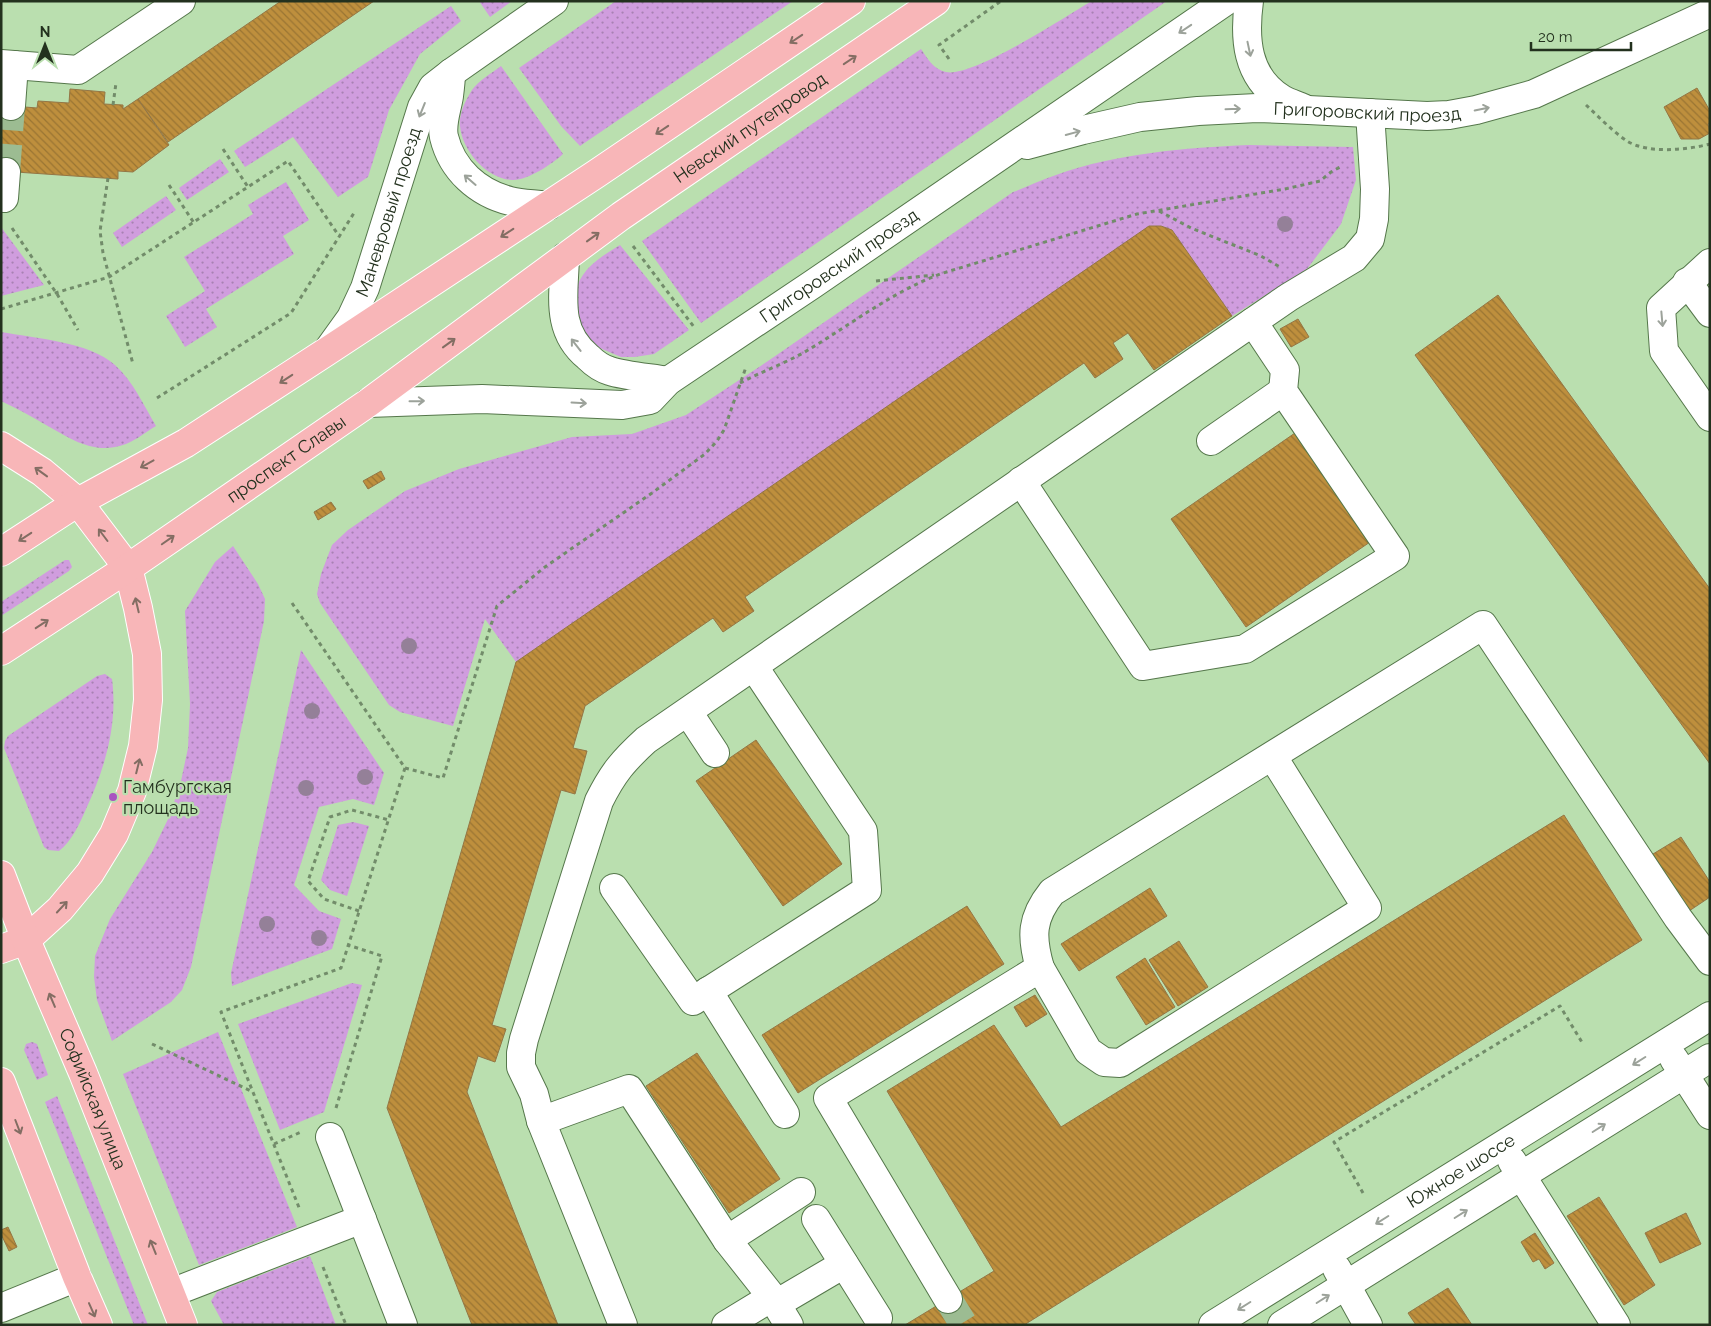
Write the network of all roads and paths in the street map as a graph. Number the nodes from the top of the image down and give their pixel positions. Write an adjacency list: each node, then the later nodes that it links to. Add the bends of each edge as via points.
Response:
1 (181, 1): 8 (street)
2 (554, 1): 12 (street, Маневровый проезд)
3 (851, 1): 26 (main road, one-way to 26)
4 (936, 1): 32 (main road, Невский путепровод, one-way to 4)
5 (1002, 1): 10 (path, via 939,45)
6 (1226, 1): 19 (street, Григоровский проезд, one-way to 19)
7 (1249, 1): 15 (street, one-way to 15, via 1246,30 1248,50 1255,69 1266,86 1282,100)
8 (148, 10): 11 (street, via 78,70)
9 (1710, 13): 16 (street, Григоровский проезд, one-way to 9, via 1449,115 1501,104 1534,94)
10 (949, 59)
11 (8, 64): 14 (street)
12 (451, 73): 26 (street, Маневровый проезд, one-way to 12, via 510,201 484,192 465,176 453,159 444,136); 45 (street, Маневровый проезд, one-way to 45, via 433,87 422,107 365,288 351,318)
13 (1584, 104): 17 (path, via 1636,146 1690,149)
14 (11, 106)
15 (1308, 110): 16 (street, Григоровский проезд); 19 (street, Григоровский проезд, one-way to 15, via 1140,117 1257,108)
16 (1370, 113): 20 (street)
17 (1710, 144)
18 (223, 149): 24 (path)
19 (1009, 150): 48 (street, Григоровский проезд)
20 (1373, 161): 27 (path, via 1345,165 1320,181); 38 (street, via 1374,219 1370,239 1354,258)
21 (6, 172): 25 (street)
22 (108, 178): 35 (path, via 100,231)
23 (169, 184): 29 (path)
24 (248, 187): 29 (path); 30 (path, via 288,161)
25 (4, 198): 39 (path, via 7,221)
26 (548, 206): 45 (main road, one-way to 45)
27 (1158, 211): 34 (path, via 1114,220); 38 (path, via 1261,256)
28 (355, 212): 30 (path)
29 (194, 222): 35 (path)
30 (339, 236): 51 (path, via 291,313)
31 (631, 243): 44 (path)
32 (566, 257): 48 (street, one-way to 32, via 610,371 579,350 565,325 563,312); 52 (main road, проспект Славы, one-way to 32)
33 (1710, 263): 37 (street)
34 (940, 274): 36 (path); 49 (path, via 888,299 801,354)
35 (109, 277): 39 (path); 46 (path)
36 (868, 282)
37 (1687, 282): 41 (street); 53 (street, one-way to 53, via 1661,308 1664,351)
38 (1304, 288): 42 (street)
39 (56, 294): 40 (path); 43 (path)
40 (1, 309)
41 (1710, 312)
42 (1253, 322): 50 (street, via 1285,370); 56 (street)
43 (78, 330)
44 (695, 330)
45 (326, 352): 57 (main road, one-way to 57, via 186,443)
46 (133, 364)
47 (746, 365): 49 (path)
48 (668, 381): 52 (street, Григоровский проезд, one-way to 48, via 482,399 622,405 650,400)
49 (740, 383): 66 (path, via 724,430 705,454 545,567 497,606 443,778)
50 (1283, 391): 54 (street); 56 (street, via 1395,556 1244,649 1143,666)
51 (157, 398)
52 (368, 403): 59 (main road, проспект Славы, one-way to 52)
53 (1710, 417)
54 (1211, 441)
55 (1, 446): 57 (main road, one-way to 55, via 42,472)
56 (1021, 481): 62 (street)
57 (78, 502): 58 (main road, one-way to 58); 59 (main road, one-way to 57)
58 (1, 552)
59 (128, 568): 61 (main road, проспект Славы, one-way to 59); 71 (main road, one-way to 59, via 60,909 90,873 114,834 132,791 143,746 148,700 147,654)
60 (292, 603): 66 (path)
61 (1, 651)
62 (754, 666): 63 (street); 76 (street, via 863,832 867,890)
63 (688, 712): 64 (street); 88 (street, via 632,753 618,767 599,801 521,1053 521,1067 534,1094)
64 (715, 753)
65 (1273, 756): 74 (street, via 1483,625); 75 (street, via 1052,892 1042,905 1035,924 1034,948); 75 (street, via 1367,908 1120,1063 1104,1062 1088,1051)
66 (405, 768): 67 (path)
67 (389, 820): 70 (path); 70 (path, via 352,810 330,817 308,881 324,899)
68 (1, 875): 71 (main road, Софийская улица)
69 (614, 888): 76 (street, via 692,1001)
70 (359, 911): 72 (path)
71 (26, 940): 73 (main road); 103 (main road, Софийская улица, one-way to 71)
72 (348, 945): 84 (path, via 341,968 221,1012); 85 (path, via 382,956)
73 (1, 949)
74 (1710, 962)
75 (1040, 968): 104 (street, via 828,1098)
76 (708, 991): 86 (street)
77 (1710, 1016): 80 (street, Южное шоссе)
78 (152, 1044): 84 (path)
79 (1583, 1044): 94 (path, via 1560,1006 1334,1142)
80 (1665, 1045): 82 (street); 91 (street, Южное шоссе, one-way to 91)
81 (1710, 1058): 82 (street, Южное шоссе)
82 (1684, 1075): 87 (street); 92 (street, Южное шоссе, one-way to 82)
83 (1, 1082): 101 (main road, one-way to 101)
84 (253, 1092): 90 (path)
85 (335, 1110)
86 (785, 1114)
87 (1710, 1115)
88 (541, 1121): 98 (street, via 629,1089); 112 (street)
89 (318, 1133): 90 (path); 95 (street)
90 (274, 1144): 97 (path)
91 (1503, 1145): 92 (street); 99 (street, Южное шоссе, one-way to 99)
92 (1521, 1176): 102 (street, Южное шоссе, one-way to 92); 117 (street)
93 (801, 1192): 98 (street)
94 (1364, 1193)
95 (362, 1219): 97 (street); 111 (street)
96 (816, 1219): 100 (street)
97 (312, 1238): 103 (street); 110 (path)
98 (727, 1240): 106 (street)
99 (1327, 1254): 102 (street); 114 (street, Южное шоссе, one-way to 114)
100 (844, 1264): 106 (street); 107 (street)
101 (77, 1276): 105 (street); 108 (main road, one-way to 108)
102 (1346, 1285): 115 (street, Южное шоссе, one-way to 102); 116 (street)
103 (171, 1293): 109 (main road, Софийская улица)
104 (948, 1299)
105 (1, 1308)
106 (779, 1309): 113 (street)
107 (878, 1318)
108 (98, 1325)
109 (183, 1325)
110 (346, 1325)
111 (403, 1325)
112 (624, 1325)
113 (726, 1325)
114 (1214, 1325)
115 (1282, 1325)
116 (1368, 1325)
117 (1616, 1325)

